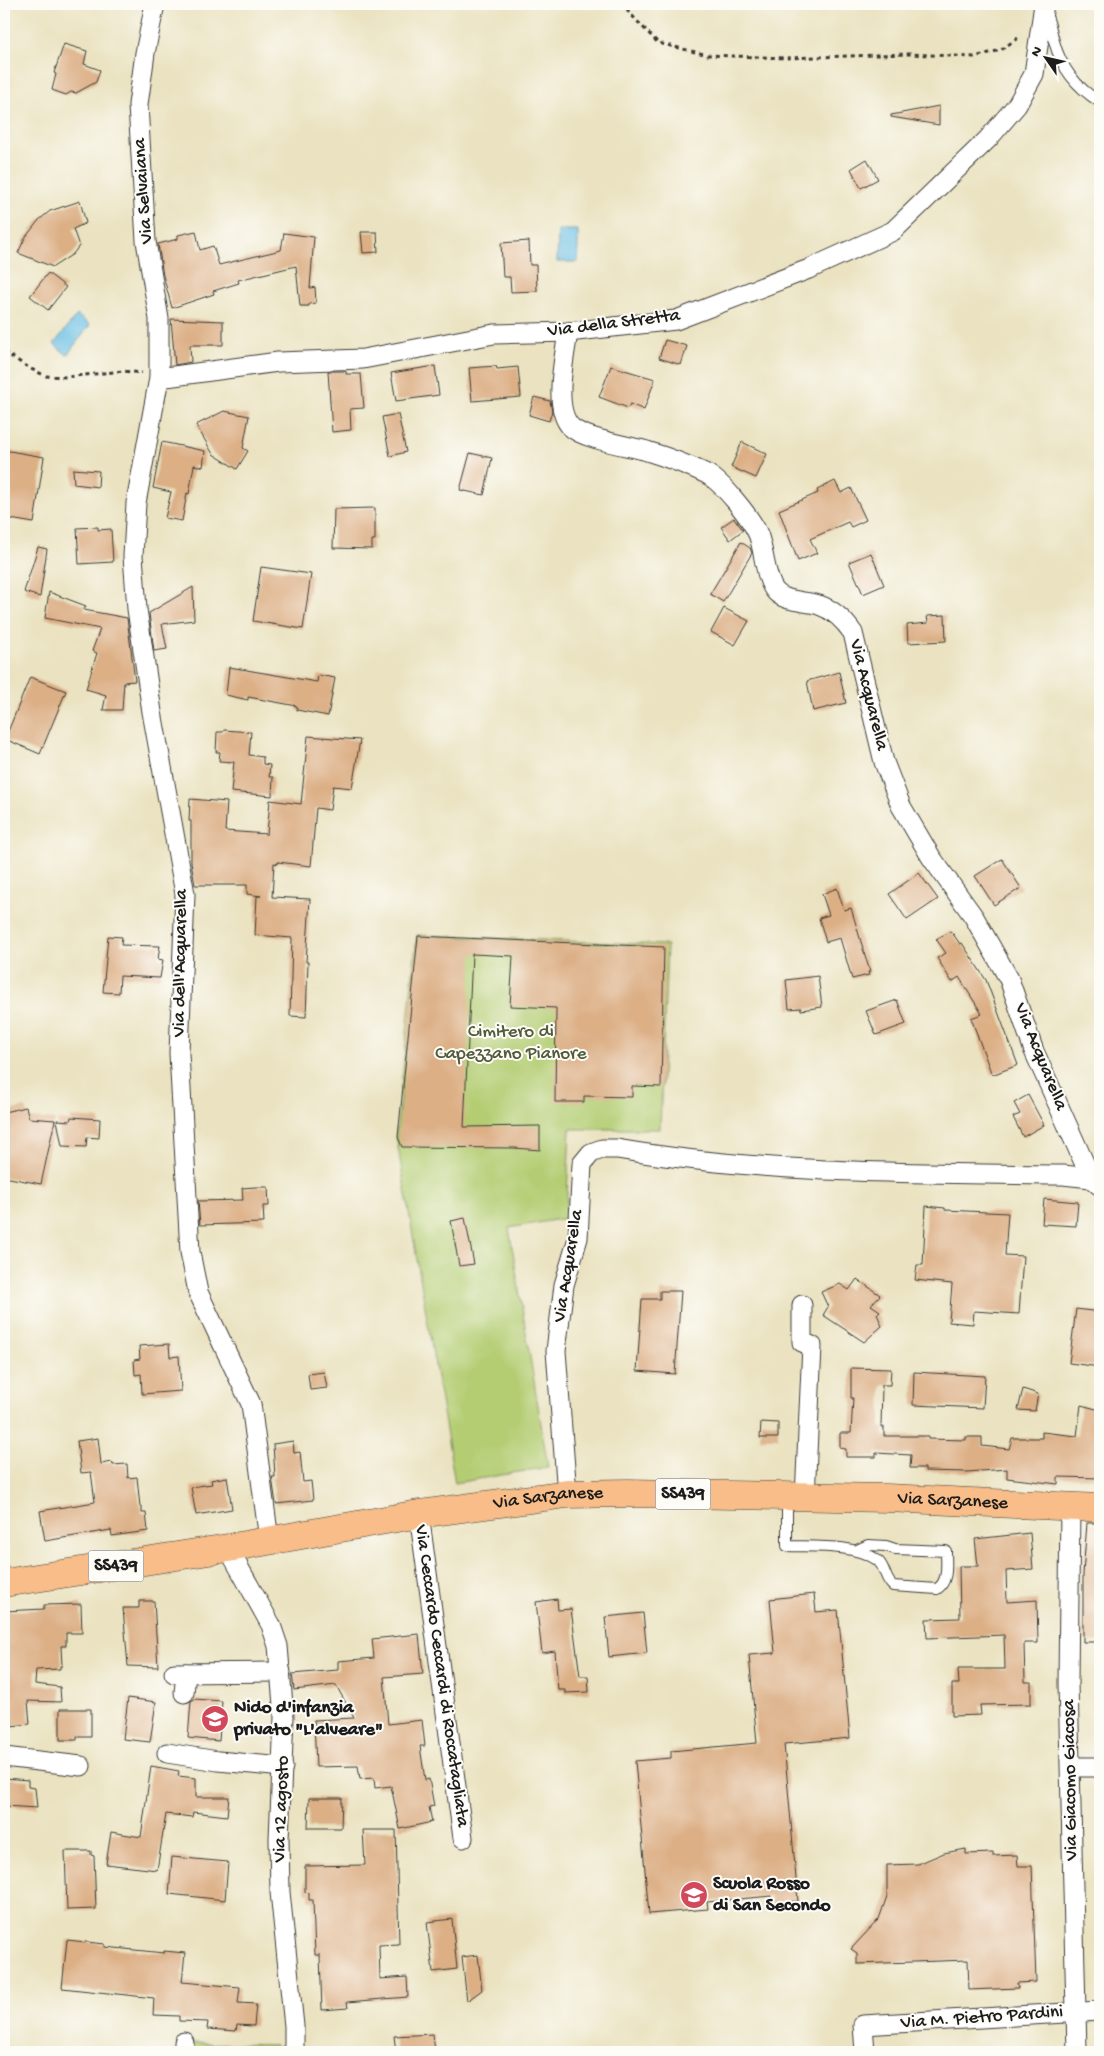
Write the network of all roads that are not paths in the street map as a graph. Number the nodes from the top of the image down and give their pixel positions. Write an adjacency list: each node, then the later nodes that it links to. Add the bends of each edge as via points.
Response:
1 (155, 4): 5 (street, Via Selvaiana, via 138,105 146,242 159,319)
2 (1043, 5): 3 (lane, via 1051,23 1058,56 1066,71 1078,86); 4 (street, Via della Stretta, via 1034,74 1017,106 988,139 893,231 809,269 676,320)
3 (1100, 102)
4 (568, 332): 5 (street, Via della Stretta, via 494,334 363,359 278,362); 6 (street, Via Acquarella, via 561,403 572,427 584,434 648,451 707,475 725,488 758,533 768,575 776,592 820,605 842,618 853,633 884,762 901,806 931,857 974,917 1009,979 1034,1051)
5 (159, 378): 13 (street, Via dell'Acquarella, via 136,503 133,556 152,712 185,894 179,1053 190,1252 198,1292 251,1404)
6 (1095, 1182): 8 (street, Via Acquarella, via 1063,1175 814,1171 736,1165 617,1149 591,1153 582,1164 578,1238 564,1285 556,1351)
7 (802, 1305): 9 (street, via 802,1342 812,1346)
8 (567, 1494): 9 (main road, Via Sarzanese / SS439, via 628,1492); 12 (main road, Via Sarzanese / SS439)
9 (796, 1497): 10 (main road, Via Sarzanese / SS439); 16 (lane, via 787,1546)
10 (1070, 1507): 11 (main road, Via Sarzanese / SS439); 25 (street, Via Giacomo Giacosa, via 1068,1683)
11 (1100, 1508)
12 (419, 1514): 13 (main road, Via Sarzanese / SS439); 27 (street, Via Ceccardo Ceccardi di Roccatagliata)
13 (269, 1540): 14 (main road, Via Sarzanese / SS439)
14 (228, 1548): 18 (main road, Via Sarzanese / SS439); 19 (street, Via 12 agosto, via 271,1625)
15 (895, 1549): 16 (lane, via 868,1545); 17 (lane, via 887,1555); 17 (lane, via 946,1551 946,1577 942,1585 937,1589 893,1586 885,1578)
16 (857, 1550): 17 (lane, via 878,1561)
17 (884, 1569)
18 (4, 1583)
19 (281, 1672): 20 (street, via 180,1673); 24 (street, Via 12 agosto)
20 (184, 1693)
21 (167, 1753): 24 (street)
22 (4, 1757): 23 (street)
23 (81, 1766)
24 (283, 1767): 30 (street, Via 12 agosto, via 280,1892)
25 (1071, 1767): 26 (street); 29 (street, Via Giacomo Giacosa)
26 (1100, 1767)
27 (464, 1838)
28 (1100, 2011): 29 (street, Via M. Pietro Pardini)
29 (1076, 2012): 31 (street, Via M. Pietro Pardini, via 863,2026); 32 (street, Via Giacomo Giacosa)
30 (294, 2052)
31 (865, 2052)
32 (1077, 2052)

